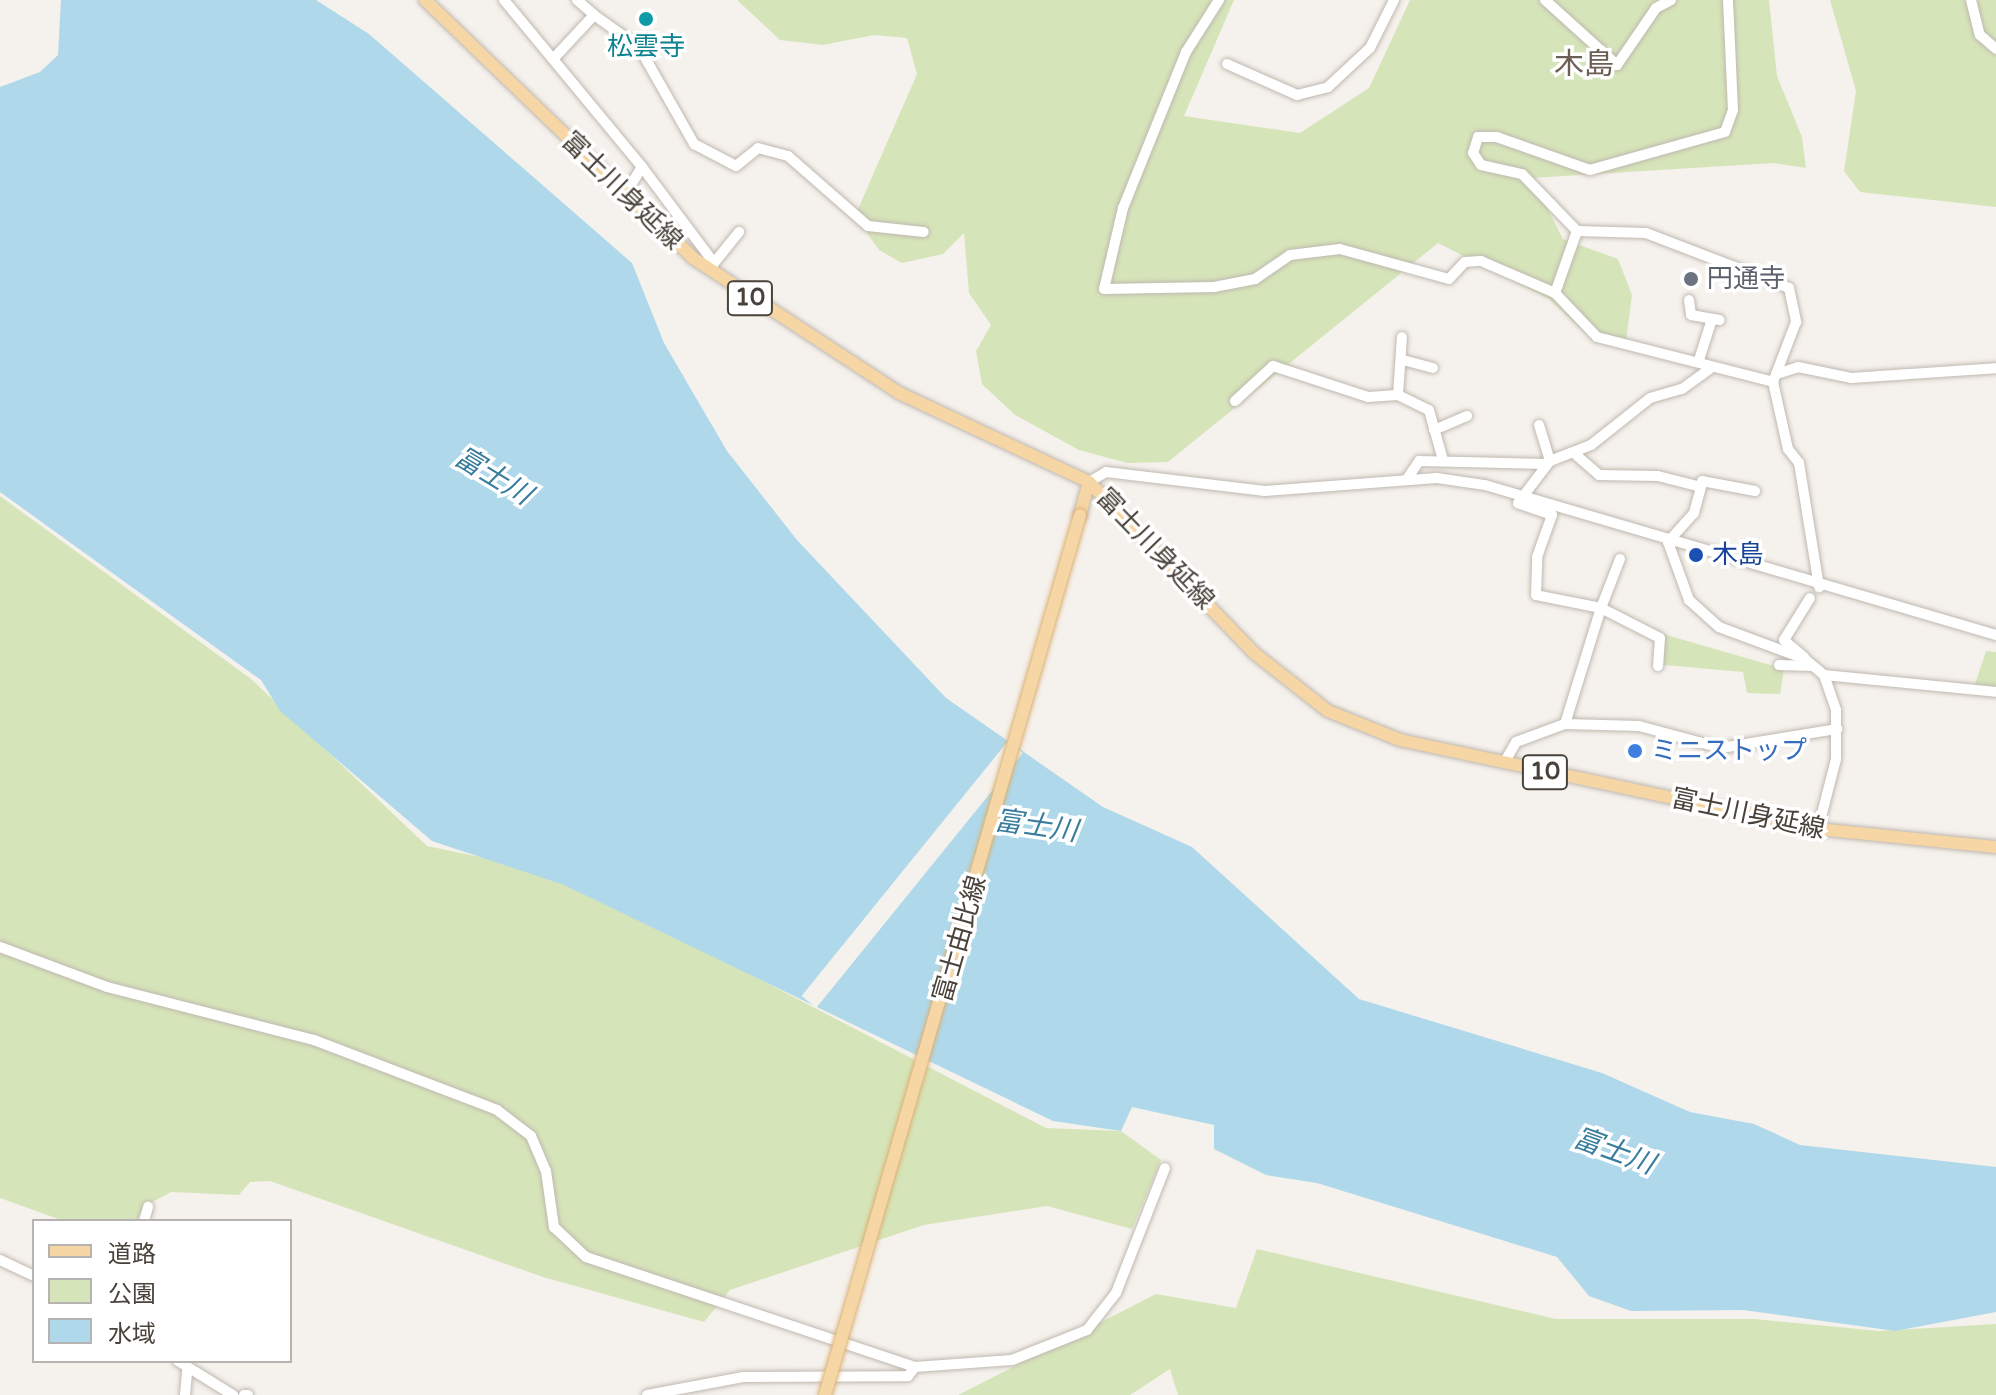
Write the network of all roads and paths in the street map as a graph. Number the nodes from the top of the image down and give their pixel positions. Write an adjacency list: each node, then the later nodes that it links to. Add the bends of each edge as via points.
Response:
1 (425, 0): 15 (main road, 富士川身延線 / 10)
2 (504, 0): 12 (street)
3 (577, 0): 10 (street)
4 (1219, 0): 19 (street, via 1186,52 1123,208 1104,289 1214,287 1255,279 1290,255 1340,249 1449,279 1465,262 1481,261)
5 (1394, 0): 13 (street, via 1370,48 1328,87 1297,95)
6 (1545, 0): 7 (street, via 1617,65 1656,8)
7 (1671, 0)
8 (1728, 0): 16 (street, via 1733,110 1725,132 1590,170 1478,137 1473,153 1481,165 1522,174)
9 (1971, 0): 11 (street, via 1980,35)
10 (594, 15): 12 (street); 18 (street, via 639,47 694,144 736,166 758,148 788,156 868,226)
11 (1996, 49)
12 (555, 57): 14 (street)
13 (1227, 64)
14 (642, 167): 15 (street); 17 (street, via 714,263)
15 (624, 196): 38 (main road, 富士川身延線 / 10, via 693,258 854,367)
16 (1577, 231): 19 (street); 27 (street, via 1646,233 1789,288 1796,322)
17 (739, 232)
18 (924, 232)
19 (1555, 293): 23 (street, via 1597,337 1627,350)
20 (1689, 300): 23 (street, via 1691,315 1716,320)
21 (1402, 337): 22 (street)
22 (1403, 360): 24 (street); 28 (street)
23 (1699, 360): 25 (street)
24 (1433, 368)
25 (1711, 368): 27 (street); 33 (street, via 1682,389 1650,398)
26 (1996, 368): 27 (street, via 1851,378 1798,367)
27 (1777, 377): 43 (street, via 1788,449 1799,463)
28 (1398, 395): 29 (street, via 1368,397 1273,366); 32 (street, via 1429,410)
29 (1235, 401)
30 (1467, 416): 32 (street)
31 (1539, 425): 35 (street)
32 (1434, 430): 34 (street)
33 (1575, 454): 35 (street); 41 (street, via 1599,475 1658,476 1701,487 1694,513)
34 (1443, 460): 35 (street); 36 (street, via 1419,461)
35 (1549, 463): 40 (street)
36 (1407, 479): 38 (street, via 1265,491 1129,472 1106,472); 40 (street)
37 (1702, 481): 39 (street)
38 (1089, 482): 54 (main road, 富士川身延線 / 10, via 1254,653 1328,711 1376,733); 69 (main road, 富士由比線, bridge)
39 (1755, 491)
40 (1522, 495): 41 (street); 45 (street, via 1518,503 1552,515 1537,557 1536,595)
41 (1668, 542): 43 (street); 47 (street, via 1696,609 1719,627)
42 (1620, 559): 45 (street)
43 (1819, 587): 46 (street)
44 (1810, 598): 47 (street, via 1784,640)
45 (1601, 608): 49 (street, via 1660,638); 52 (street)
46 (1996, 635)
47 (1808, 662): 48 (street); 50 (street)
48 (1779, 665)
49 (1658, 666)
50 (1824, 675): 51 (street); 53 (street)
51 (1996, 692)
52 (1565, 724): 53 (street, via 1639,726 1721,748); 54 (street, via 1516,742)
53 (1837, 729): 55 (street)
54 (1504, 763): 55 (main road, 富士川身延線 / 10)
55 (1818, 829): 56 (main road, 富士川身延線 / 10)
56 (1996, 847)
57 (0, 947): 64 (street, via 107,987 314,1040 497,1110 531,1136 546,1171 554,1227 586,1257)
58 (1165, 1168): 64 (street, via 1116,1293 1087,1330 1012,1360)
59 (148, 1207): 60 (street)
60 (145, 1219)
61 (0, 1260): 62 (street)
62 (32, 1275)
63 (180, 1363): 65 (street)
64 (915, 1367): 68 (street, via 908,1376 743,1377)
65 (187, 1370): 66 (street); 67 (street)
66 (185, 1395)
67 (233, 1395)
68 (647, 1395)
69 (825, 1395)

